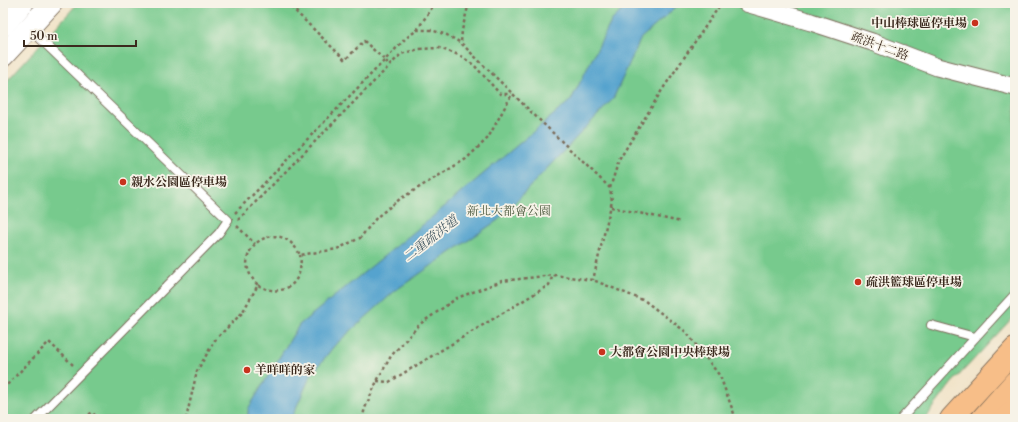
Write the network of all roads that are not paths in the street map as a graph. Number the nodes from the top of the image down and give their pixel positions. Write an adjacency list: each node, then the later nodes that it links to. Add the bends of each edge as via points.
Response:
1 (23, 3): 4 (street)
2 (52, 3): 5 (street)
3 (746, 3): 7 (street, 疏洪十二路, via 872,42 937,67)
4 (3, 26)
5 (29, 28): 6 (street); 14 (lane, via 228,220 219,233)
6 (3, 56)
7 (1015, 87)
8 (1015, 294): 10 (lane)
9 (931, 324): 10 (lane)
10 (975, 337): 15 (lane)
11 (1015, 349): 16 (highway)
12 (1015, 382): 17 (highway)
13 (1015, 409): 18 (highway)
14 (36, 419)
15 (901, 419)
16 (951, 419)
17 (982, 419)
18 (1006, 419)

